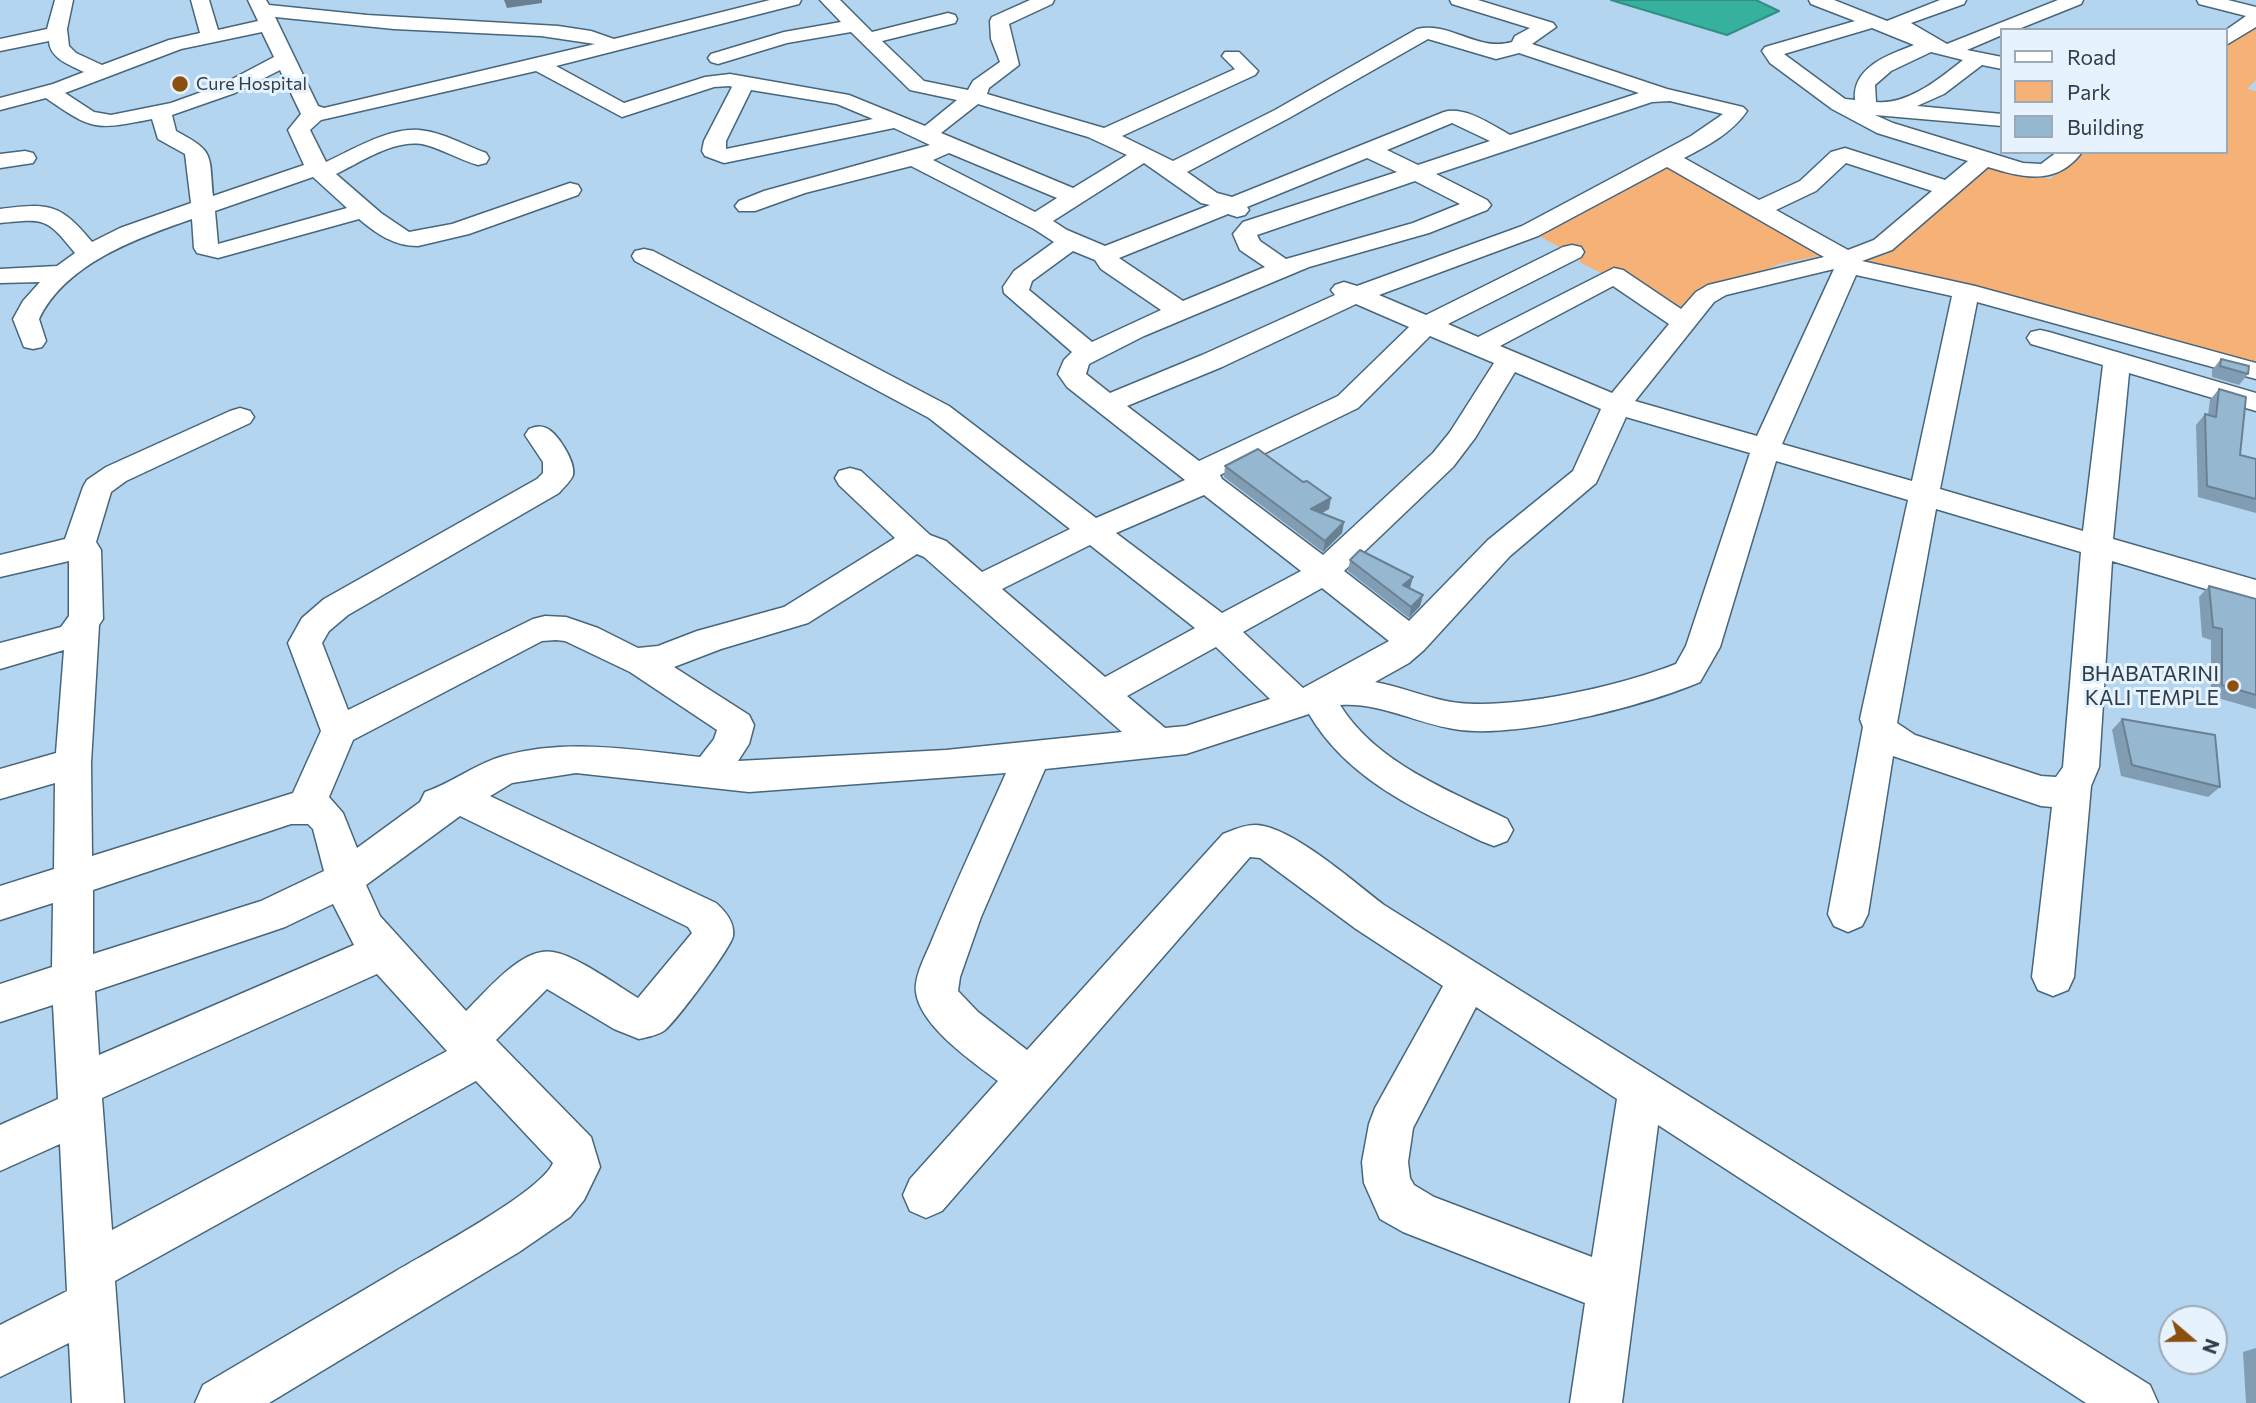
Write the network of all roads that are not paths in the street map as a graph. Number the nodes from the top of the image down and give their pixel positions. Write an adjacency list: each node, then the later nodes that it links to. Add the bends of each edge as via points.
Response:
1 (64, 0): 17 (street)
2 (200, 0): 18 (street)
3 (792, 0): 15 (street)
4 (829, 0): 16 (street)
5 (1045, 0): 38 (street, via 999,21 1010,61 980,85)
6 (1459, 0): 23 (street, via 1546,27 1522,40)
7 (1818, 0): 14 (street)
8 (1957, 0): 24 (street, via 1896,22)
9 (2074, 0): 24 (street)
10 (2206, 0): 13 (street)
11 (262, 12): 18 (street); 20 (street, via 585,36); 28 (street)
12 (948, 19): 16 (street)
13 (2254, 19): 19 (street); 21 (street)
14 (1874, 22): 24 (street); 41 (street, via 1772,51)
15 (682, 28): 20 (street); 26 (street)
16 (859, 32): 26 (street, via 785,38); 27 (street)
17 (57, 33): 22 (street); 32 (street, via 62,53)
18 (210, 36): 32 (street)
19 (2228, 38)
20 (616, 44): 31 (street)
21 (2256, 44)
22 (0, 45)
23 (1521, 46): 37 (street); 61 (street, via 1496,53 1424,33)
24 (1938, 48): 29 (street); 42 (street, via 1893,62 1871,75 1865,86)
25 (1232, 55): 48 (street, via 1248,71)
26 (718, 58): 33 (street)
27 (885, 58): 35 (street); 39 (street)
28 (285, 59): 44 (street, via 228,89); 45 (street, via 309,110)
29 (1977, 59): 30 (street); 43 (street, via 1937,90)
30 (2000, 63)
31 (539, 64): 33 (street, via 622,111 712,81); 45 (street, via 338,112)
32 (101, 72): 36 (street)
33 (738, 81): 39 (street); 47 (street, via 715,141 717,155)
34 (890, 87): 35 (street)
35 (922, 88): 38 (street)
36 (49, 91): 40 (street); 44 (street, via 100,122)
37 (1662, 94): 50 (street); 56 (street, via 1736,111 1699,141)
38 (975, 97): 48 (street); 49 (street, via 934,128)
39 (842, 99): 47 (street)
40 (0, 104)
41 (1839, 105): 42 (street); 58 (street, via 1885,128)
42 (1866, 107): 43 (street)
43 (1889, 110): 46 (street)
44 (161, 112): 69 (street, via 166,134 197,154)
45 (316, 113): 60 (street, via 299,130)
46 (2000, 120)
47 (897, 121): 49 (street)
48 (1103, 136): 52 (street)
49 (939, 140): 57 (street); 65 (street)
50 (1510, 143): 51 (street, via 1451,117); 62 (street)
51 (1365, 150): 62 (street); 66 (street)
52 (1143, 154): 61 (street); 65 (street)
53 (2068, 154): 58 (street, via 2046,171 2034,172)
54 (25, 158): 59 (street)
55 (478, 158): 60 (street, via 414,137)
56 (1668, 158): 70 (street); 74 (street)
57 (914, 159): 68 (street, via 794,187); 73 (street)
58 (1983, 160): 64 (street)
59 (0, 161)
60 (318, 169): 69 (street); 71 (street)
61 (1171, 171): 66 (street, via 1209,198)
62 (1417, 174): 67 (street); 75 (street, via 1251,227)
63 (569, 190): 71 (street, via 414,241 394,233)
64 (1949, 190): 70 (street, via 1844,155 1808,186); 81 (street, via 1891,240)
65 (1073, 196): 73 (street, via 1042,215)
66 (1234, 204): 75 (street); 78 (street)
67 (1479, 205): 74 (street); 82 (street, via 1421,228)
68 (747, 206)
69 (202, 208): 71 (street, via 204,243 218,251); 79 (street, via 118,237)
70 (1758, 209): 81 (street)
71 (365, 210)
72 (0, 216): 79 (street, via 39,212 56,216)
73 (1040, 223): 76 (street)
74 (1530, 231): 77 (street); 87 (street)
75 (1245, 234): 82 (street, via 1249,245)
76 (1072, 240): 78 (street); 94 (street, via 1023,276 1016,288)
77 (1572, 252): 84 (street); 90 (street)
78 (1105, 255): 88 (street, via 1110,264)
79 (90, 256): 83 (street)
80 (644, 256): 107 (street, via 939,412)
81 (1847, 262): 86 (street); 89 (street, via 1717,289); 103 (street)
82 (1292, 265): 87 (street); 88 (street)
83 (67, 273): 85 (street); 92 (street, via 49,286 29,312 27,326)
84 (1614, 275): 89 (street); 93 (street)
85 (0, 276)
86 (1966, 291): 97 (street); 106 (street)
87 (1354, 296): 90 (street); 99 (street)
88 (1180, 311): 94 (street)
89 (1683, 322): 100 (street)
90 (1426, 325): 93 (street); 104 (street, via 1348,402)
91 (2040, 338): 96 (street)
92 (33, 341)
93 (1480, 346): 95 (street)
94 (1090, 353): 99 (street, via 1077,360 1072,374)
95 (1510, 359): 100 (street); 112 (street, via 1443,460)
96 (2117, 360): 98 (street); 109 (street)
97 (2256, 371)
98 (2256, 402)
99 (1107, 404): 104 (street)
100 (1617, 405): 103 (street); 117 (street, via 1586,476 1499,548)
101 (240, 417): 110 (street, via 116,474 98,487)
102 (539, 435): 123 (street, via 558,461 558,475 548,486 336,607 307,636 305,643)
103 (1766, 449): 106 (street); 121 (street, via 1703,647 1688,673 1521,715 1492,718 1451,715 1352,690 1330,690)
104 (1204, 477): 107 (street); 112 (street)
105 (850, 478): 108 (street)
106 (1923, 495): 109 (street); 122 (street, via 1878,719)
107 (1093, 531): 113 (street); 116 (street)
108 (919, 543): 113 (street, via 936,549); 119 (street, via 908,545 796,615)
109 (2097, 546): 114 (street); 129 (street, via 2081,767)
110 (78, 548): 111 (street); 115 (street, via 85,550 86,558)
111 (0, 566)
112 (1323, 573): 116 (street); 117 (street)
113 (979, 587): 120 (street)
114 (2256, 592)
115 (83, 625): 118 (street, via 72,636); 126 (street)
116 (1218, 628): 120 (street); 121 (street)
117 (1412, 641): 121 (street, via 1397,654)
118 (0, 656)
119 (642, 662): 123 (street, via 563,627 539,623 533,631); 127 (street, via 736,724 731,744)
120 (1102, 694): 124 (street)
121 (1309, 700): 124 (street, via 1209,734); 133 (street, via 1318,699 1331,721 1388,776)
122 (1880, 728): 129 (street, via 1902,745 2041,791 2061,794); 137 (street)
123 (339, 731): 132 (street)
124 (1159, 744): 125 (street)
125 (1032, 757): 127 (street, via 800,776); 144 (street, via 955,935 936,992 948,1013)
126 (73, 758): 128 (street, via 73,763); 135 (street)
127 (709, 773): 130 (street, via 576,759 503,771)
128 (0, 784)
129 (2073, 787): 139 (street)
130 (457, 797): 131 (street); 134 (street); 143 (street, via 702,915 712,925 713,936 650,1016 639,1019 629,1015 552,970 540,971 528,979)
131 (416, 805)
132 (306, 807): 134 (street, via 316,808 329,821); 135 (street)
133 (1494, 830)
134 (344, 880): 138 (street, via 365,928); 140 (street, via 233,930)
135 (72, 881): 136 (street); 140 (street)
136 (0, 903)
137 (1848, 914)
138 (385, 951): 143 (street); 146 (street)
139 (2053, 977)
140 (73, 978): 142 (street); 146 (street)
141 (1468, 980): 144 (street, via 1370,917 1275,846 1248,841 1237,845 1194,891); 145 (street); 150 (street, via 1391,1124 1387,1183 1397,1202 1420,1215)
142 (0, 1003)
143 (474, 1048): 149 (street); 153 (street, via 575,1153 577,1167 568,1184 502,1235)
144 (1029, 1078): 148 (street)
145 (1640, 1090): 150 (street); 155 (street)
146 (80, 1099): 147 (street); 149 (street)
147 (0, 1148)
148 (926, 1195)
149 (91, 1286): 151 (street); 152 (street)
150 (1612, 1289): 154 (street)
151 (0, 1352)
152 (98, 1403)
153 (221, 1403)
154 (1597, 1403)
155 (2132, 1403)

